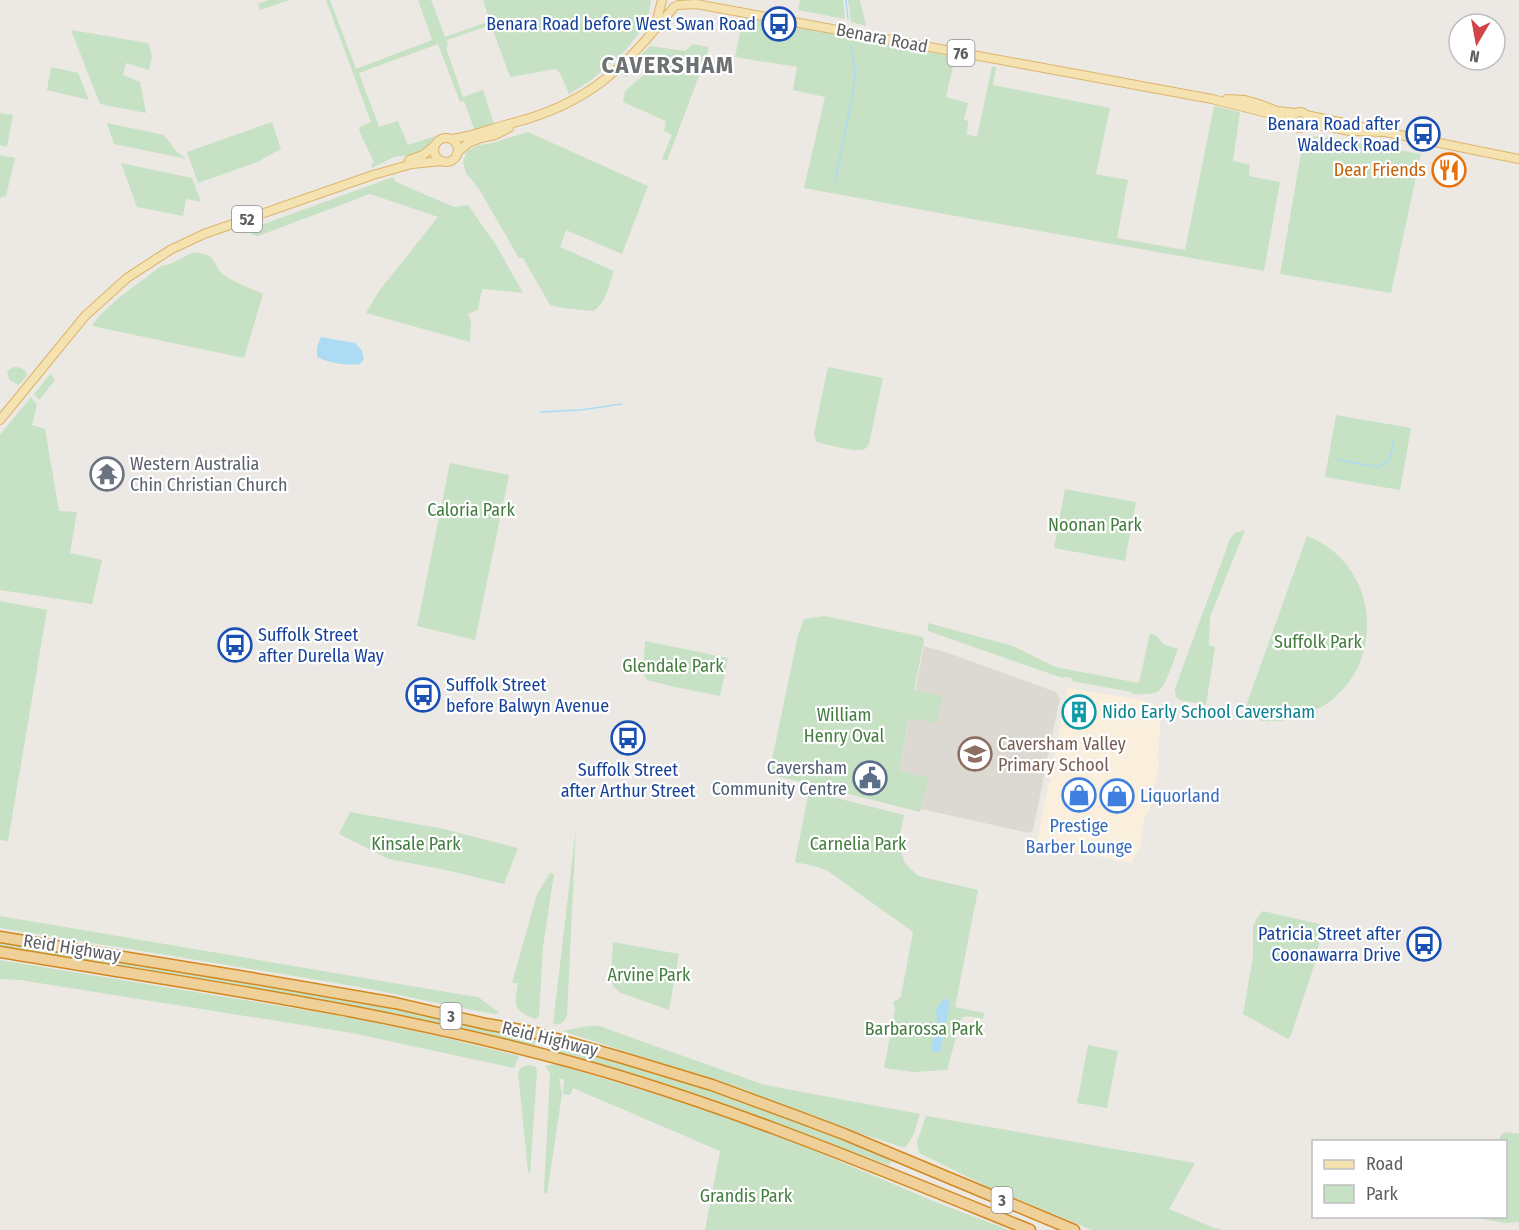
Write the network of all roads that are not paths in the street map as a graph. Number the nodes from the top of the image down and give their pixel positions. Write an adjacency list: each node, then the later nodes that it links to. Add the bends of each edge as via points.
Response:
1 (662, 0): 3 (main road, 52, via 667,6); 4 (main road, 52)
2 (692, 2): 3 (main road, Benara Road / 76); 6 (main road, Benara Road / 76, via 1212,99 1245,100)
3 (678, 4): 4 (main road, 52)
4 (655, 28): 7 (main road, 52, via 627,60 590,90)
5 (1306, 115): 6 (main road, 76, via 1300,112); 8 (main road); 9 (main road, 76)
6 (1294, 118): 8 (main road, 76, via 1298,128)
7 (517, 123): 10 (main road, 52); 12 (main road, 52, via 468,143)
8 (1307, 125): 9 (main road, 76)
9 (1378, 132): 13 (main road, 76)
10 (451, 139): 11 (main road, 52, via 442,139); 12 (main road)
11 (435, 145): 14 (main road, via 436,156); 15 (main road, 52, via 418,157)
12 (457, 153): 14 (main road, 52, via 453,159)
13 (1519, 159)
14 (442, 161): 15 (main road, 52, via 412,164)
15 (373, 175): 16 (main road, 52, via 204,234 127,278 77,325)
16 (0, 420)
17 (0, 937): 20 (highway, Reid Highway / 3, via 340,994 532,1032 712,1085 886,1151)
18 (0, 952): 19 (highway, Reid Highway / 3, via 392,1019 606,1072 793,1134)
19 (1030, 1230)
20 (1074, 1230)

